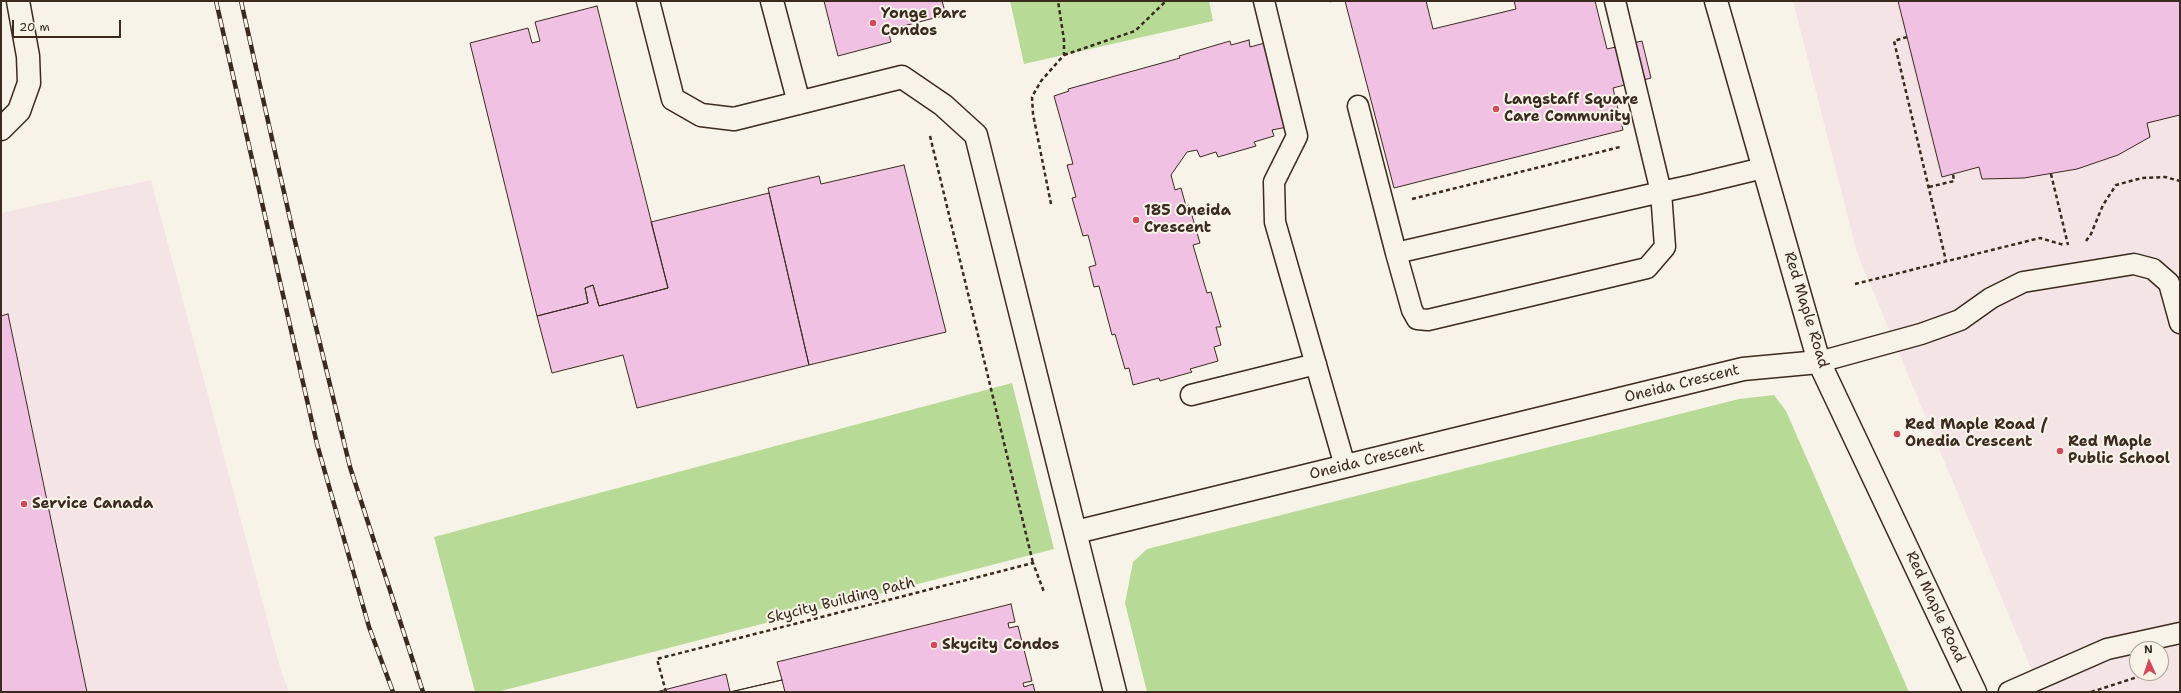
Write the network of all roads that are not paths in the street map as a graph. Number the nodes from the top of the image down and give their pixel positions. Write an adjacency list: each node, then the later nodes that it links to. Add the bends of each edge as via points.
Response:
1 (18, 1): 9 (street, via 28,56 29,83 19,111)
2 (648, 1): 7 (street, via 673,99 702,116 734,119)
3 (772, 1): 7 (street)
4 (1264, 1): 15 (lane, via 1297,136 1274,182 1275,222)
5 (1615, 1): 11 (lane)
6 (1716, 1): 10 (street, Red Maple Road)
7 (799, 103): 18 (street, via 902,77 943,105 976,135)
8 (1358, 106): 12 (lane)
9 (1, 129)
10 (1763, 168): 11 (lane); 14 (street, Red Maple Road)
11 (1661, 192): 12 (lane); 12 (lane, via 1666,247 1647,268 1428,320 1416,319)
12 (1396, 253)
13 (2180, 323): 14 (lane, via 2169,283 2153,269 2134,264 2023,282 1991,298 1960,320 1921,334)
14 (1819, 362): 17 (street, Oneida Crescent, via 1743,369); 21 (street, Red Maple Road)
15 (1316, 364): 16 (lane); 17 (lane)
16 (1191, 395)
17 (1345, 466): 18 (street, Oneida Crescent)
18 (1076, 532): 20 (street)
19 (2180, 633): 22 (lane, via 2107,649)
20 (1115, 692)
21 (1975, 692)
22 (2009, 692)

